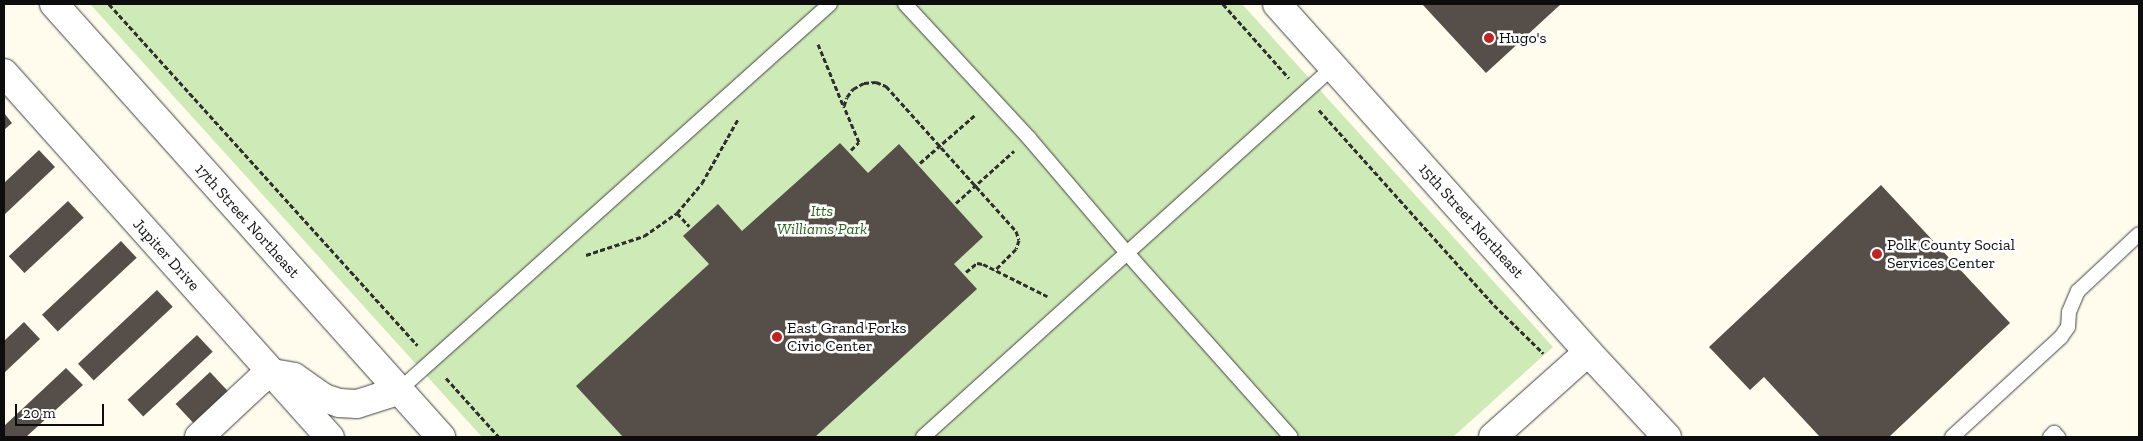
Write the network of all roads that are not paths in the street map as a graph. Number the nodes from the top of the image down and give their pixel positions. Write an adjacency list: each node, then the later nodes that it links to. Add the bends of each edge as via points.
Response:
1 (54, 4): 11 (street, 17th Street Northeast)
2 (830, 4): 11 (lane)
3 (905, 4): 8 (lane, via 1029,138)
4 (1277, 4): 5 (street, 15th Street Northeast)
5 (1333, 67): 8 (lane); 9 (street, 15th Street Northeast)
6 (4, 73): 10 (street, Jupiter Drive)
7 (2139, 234): 19 (lane, via 2078,291 2068,327 2061,337)
8 (1127, 253): 15 (lane); 16 (lane)
9 (1588, 352): 17 (street); 18 (street, 15th Street Northeast)
10 (272, 374): 11 (street, via 294,377 324,398 339,403 357,404); 12 (street, via 259,381); 13 (street, Jupiter Drive)
11 (398, 391): 14 (street, 17th Street Northeast)
12 (200, 437)
13 (330, 437)
14 (441, 437)
15 (923, 437)
16 (1291, 437)
17 (1493, 437)
18 (1667, 437)
19 (1952, 437)
20 (2050, 437): 21 (lane, via 2054,433)
21 (2058, 437)

